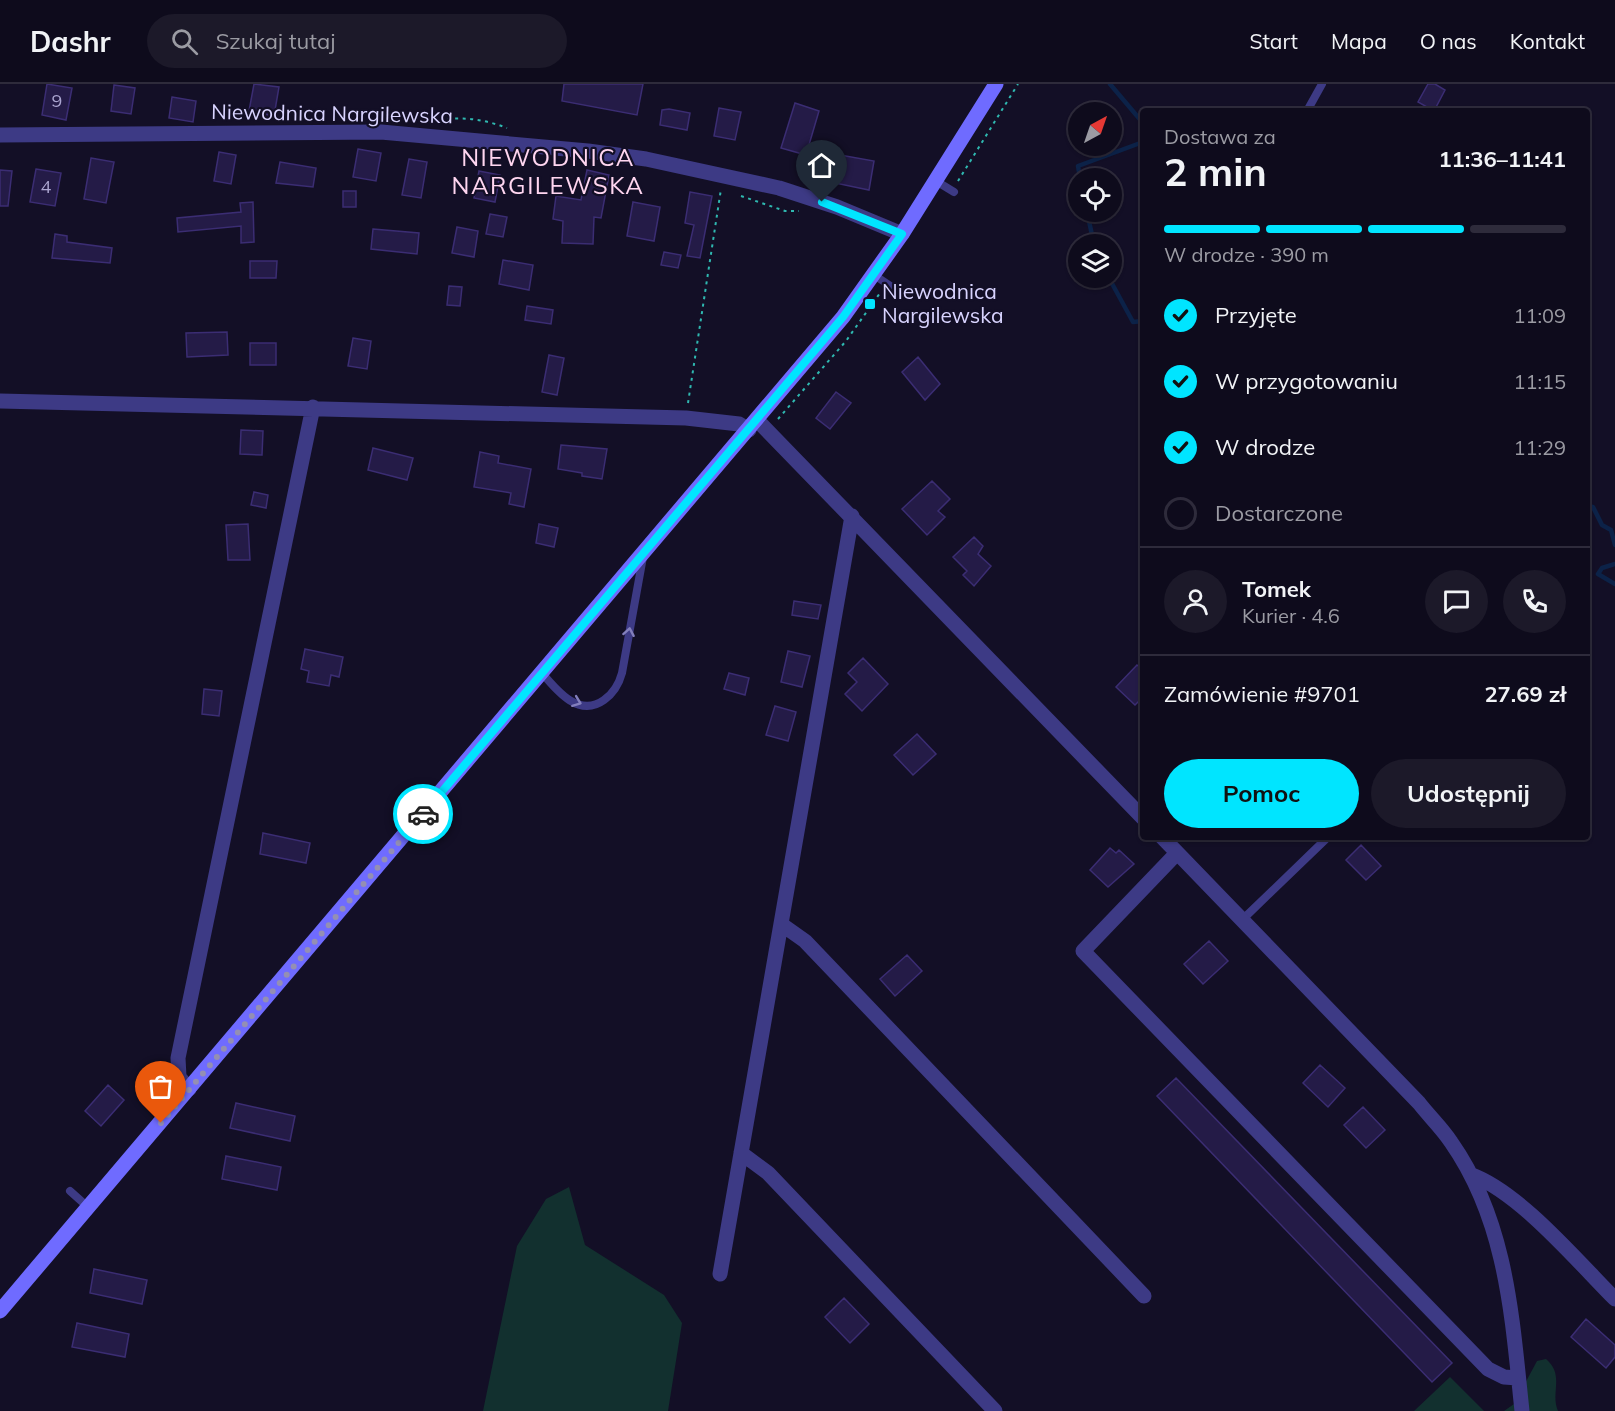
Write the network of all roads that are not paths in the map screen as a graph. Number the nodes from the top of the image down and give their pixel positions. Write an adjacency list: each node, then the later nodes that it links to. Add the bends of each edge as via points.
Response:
1 (996, 84): 5 (street)
2 (1322, 84): 3 (lane)
3 (1309, 108)
4 (0, 135): 7 (street, Niewodnica Nargilewska, via 381,132 588,151 646,159 779,188)
5 (936, 181): 6 (lane); 7 (street)
6 (954, 192)
7 (902, 234): 8 (street)
8 (874, 275): 9 (lane); 12 (street)
9 (892, 287)
10 (0, 401): 11 (street)
11 (313, 407): 12 (street, via 686,418); 22 (street, via 178,1058 179,1077)
12 (753, 425): 13 (street); 14 (street)
13 (852, 516): 16 (street); 21 (street)
14 (644, 553): 15 (street); 15 (lane, one-way to 14, via 559,693 585,706 598,705 616,688)
15 (542, 674): 22 (street)
16 (1140, 815)
17 (1165, 840): 19 (street)
18 (1325, 840): 20 (lane)
19 (1177, 853): 20 (street); 31 (street, via 1083,951 1488,1369 1504,1377)
20 (1242, 920): 24 (street, via 1419,1103 1451,1141)
21 (781, 924): 23 (street); 28 (street, via 805,941)
22 (189, 1089): 26 (street)
23 (741, 1153): 27 (street); 32 (street, via 768,1173)
24 (1472, 1175): 29 (street, via 1510,1196); 31 (street, via 1502,1254)
25 (70, 1191): 26 (lane)
26 (89, 1208): 30 (street)
27 (720, 1274)
28 (1144, 1296)
29 (1615, 1299)
30 (0, 1311)
31 (1518, 1378): 33 (street)
32 (995, 1411)
33 (1521, 1411)

